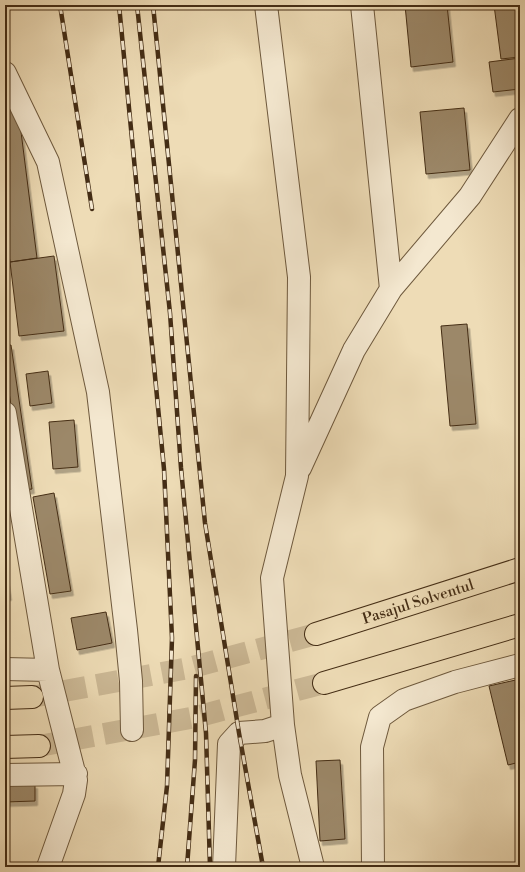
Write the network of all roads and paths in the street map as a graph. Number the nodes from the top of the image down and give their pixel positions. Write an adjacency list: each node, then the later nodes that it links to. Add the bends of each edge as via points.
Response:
1 (266, 5): 7 (street, via 300,277)
2 (362, 5): 5 (street)
3 (5, 73): 18 (street, via 48,162 98,392 126,630)
4 (520, 119): 5 (street, via 470,196)
5 (391, 289): 7 (street, via 354,350)
6 (5, 413): 13 (street)
7 (297, 476): 17 (street, via 272,578)
8 (520, 569): 10 (main road, Pasajul Solventul)
9 (520, 625): 14 (main road)
10 (316, 634)
11 (520, 665): 26 (street, via 455,682 404,700 380,717 372,747)
12 (5, 669): 13 (street)
13 (48, 670): 22 (street)
14 (324, 683)
15 (32, 697): 16 (main road)
16 (5, 698)
17 (284, 725): 24 (street, via 265,731 239,734 229,744); 25 (street, via 290,775)
18 (132, 730)
19 (40, 746): 20 (main road)
20 (5, 747)
21 (5, 775): 22 (street)
22 (76, 777): 23 (street, via 74,794)
23 (48, 867)
24 (224, 867)
25 (313, 867)
26 (373, 867)

